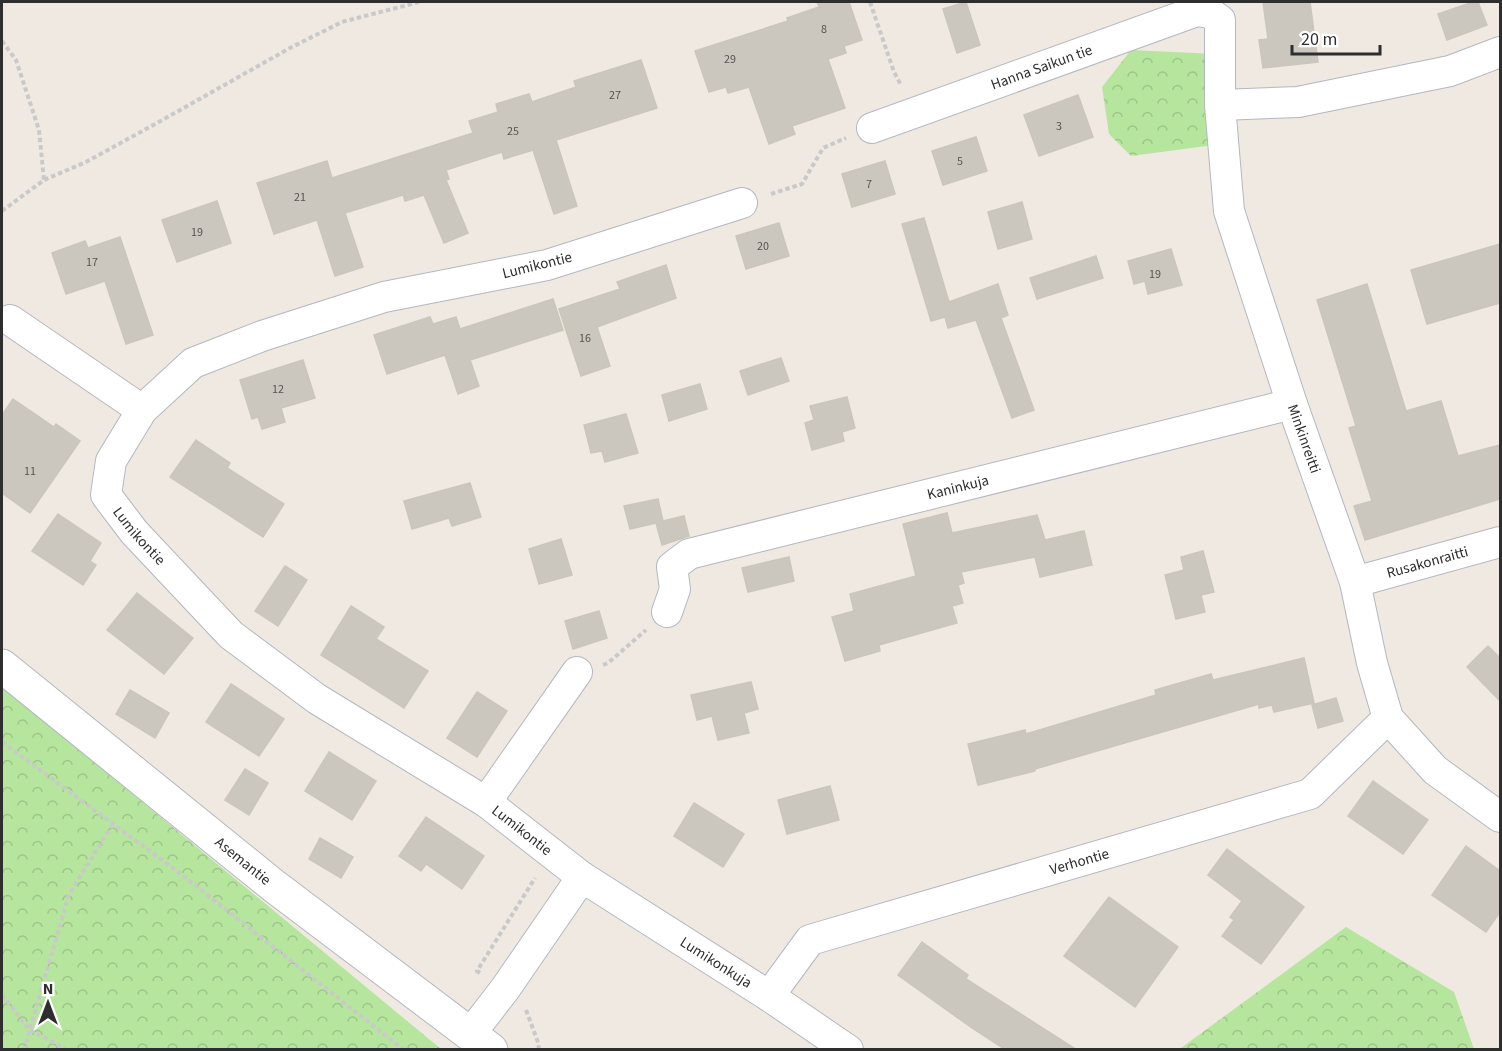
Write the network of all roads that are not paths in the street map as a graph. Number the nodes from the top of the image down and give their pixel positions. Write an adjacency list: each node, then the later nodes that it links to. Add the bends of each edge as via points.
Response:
1 (1210, 13): 3 (street, Minkinreitti, via 1220,20); 4 (street, Hanna Saikun tie, via 1197,11)
2 (1500, 52): 3 (street, via 1450,71 1298,102)
3 (1220, 105): 7 (street, Minkinreitti, via 1229,211)
4 (872, 128)
5 (742, 203): 8 (street, Lumikontie, via 547,265 384,297 262,336 193,363)
6 (10, 321): 8 (street)
7 (1292, 404): 10 (street, Minkinreitti); 11 (street, Kaninkuja, via 689,554 672,567 675,589)
8 (142, 410): 15 (street, Lumikontie, via 111,461 106,495 134,532 231,635 317,699)
9 (1500, 542): 10 (street, Rusakonraitti)
10 (1355, 582): 14 (street, Minkinreitti)
11 (668, 612)
12 (2, 666): 19 (main road, Asemantie, via 274,886)
13 (577, 672): 15 (street)
14 (1388, 718): 16 (street, Minkinreitti, via 1435,770); 18 (street, Verhontie, via 1311,794 810,940)
15 (486, 802): 17 (street, Lumikontie)
16 (1500, 817)
17 (582, 876): 18 (street, Lumikonkuja); 19 (street, via 505,989)
18 (769, 996): 20 (street, Lumikonkuja)
19 (481, 1041)
20 (848, 1050)

